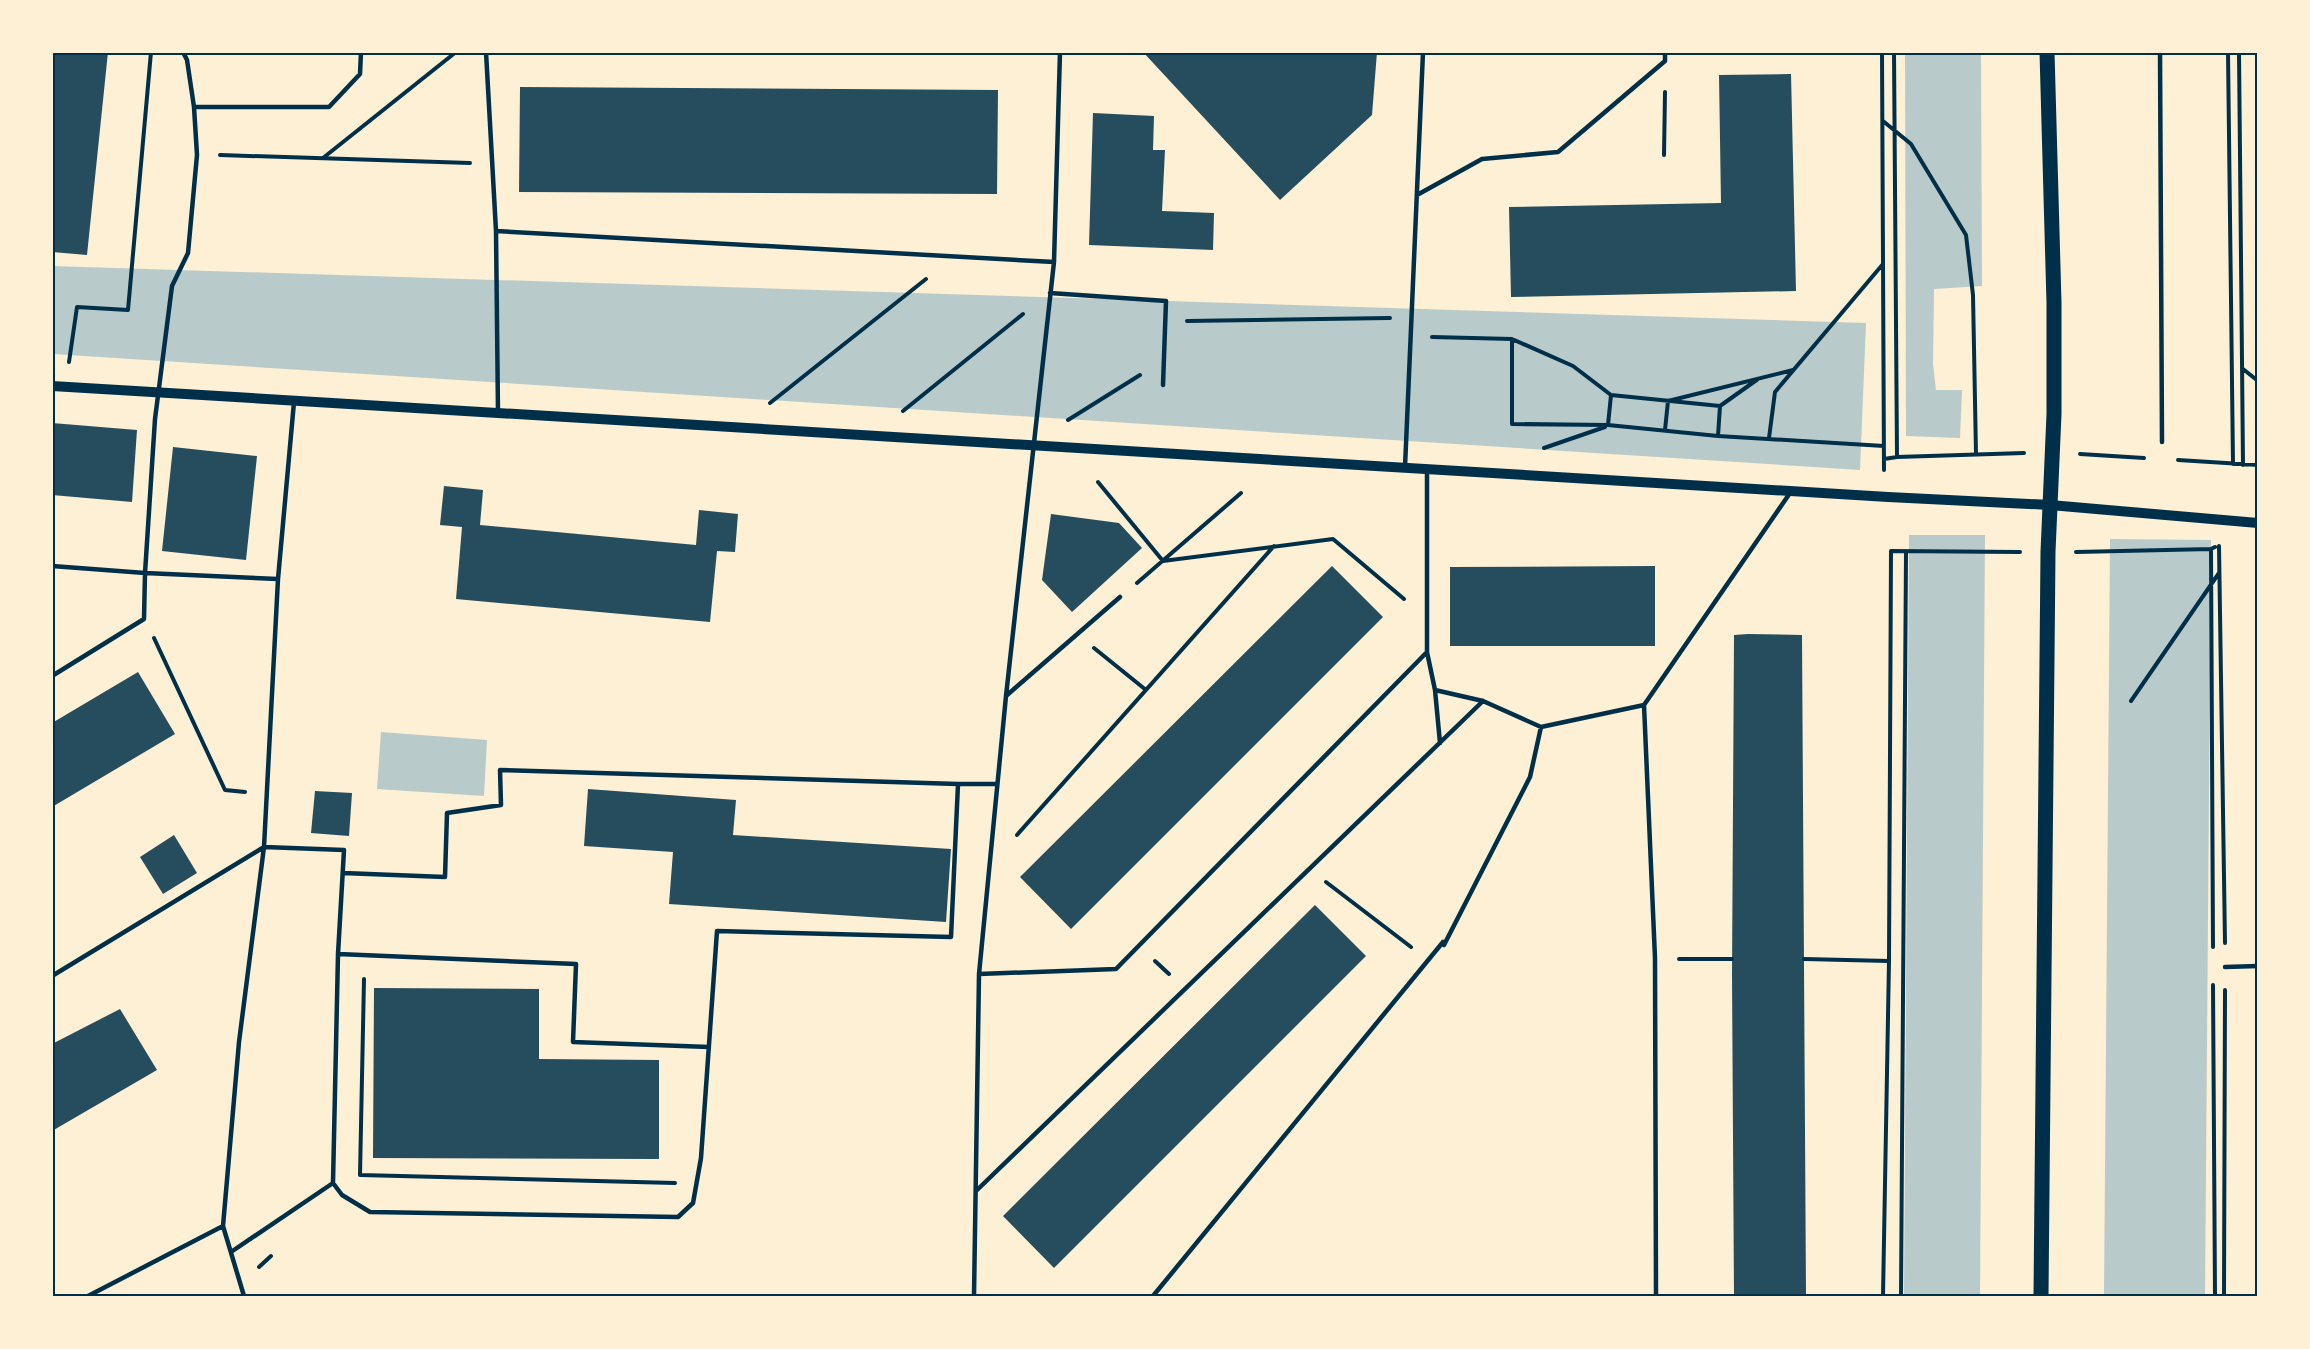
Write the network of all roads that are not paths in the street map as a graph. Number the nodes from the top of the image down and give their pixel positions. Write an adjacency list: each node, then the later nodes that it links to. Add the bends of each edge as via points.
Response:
1 (183, 52): 9 (lane)
2 (361, 52): 9 (lane, via 360,74 329,107)
3 (486, 52): 11 (lane)
4 (1060, 52): 12 (lane)
5 (1423, 52): 10 (lane)
6 (1665, 52): 10 (lane, via 1665,61 1558,152 1482,159)
7 (2047, 52): 24 (main road, via 2054,303)
8 (2160, 52): 19 (lane)
9 (194, 107): 16 (lane, via 197,155 188,253 172,286)
10 (1417, 195): 21 (lane)
11 (495, 231): 12 (lane); 18 (lane)
12 (1053, 262): 13 (lane)
13 (1050, 293): 15 (lane, via 1166,301); 20 (lane)
14 (52, 386): 16 (street)
15 (1163, 386)
16 (159, 394): 17 (street); 27 (lane)
17 (294, 402): 18 (street); 28 (lane)
18 (498, 414): 20 (street)
19 (2162, 442)
20 (1032, 445): 21 (street); 33 (lane)
21 (1405, 468): 22 (street)
22 (1427, 469): 23 (street); 30 (lane)
23 (1793, 490): 24 (street); 35 (lane)
24 (2050, 505): 25 (street); 57 (main road)
25 (2258, 523)
26 (52, 566): 27 (lane)
27 (145, 573): 28 (lane); 31 (lane, via 144,619)
28 (278, 579): 40 (lane)
29 (1120, 597): 33 (lane)
30 (1427, 652): 32 (lane); 45 (lane, via 1116,969)
31 (52, 676)
32 (1435, 690): 34 (lane); 37 (lane)
33 (1006, 696): 39 (lane)
34 (1483, 701): 36 (lane); 37 (lane)
35 (1644, 705): 36 (lane); 56 (lane, via 1655,958)
36 (1541, 727): 55 (lane, via 1530,777 1444,945 1443,942)
37 (1440, 743): 49 (lane)
38 (958, 784): 39 (lane); 41 (lane, via 500,770 501,805 447,813 445,877); 47 (lane, via 951,937 717,931)
39 (997, 784): 45 (lane)
40 (264, 847): 41 (lane, via 344,850); 46 (lane); 50 (lane, via 239,1042)
41 (343, 873): 42 (lane)
42 (338, 954): 47 (lane, via 576,964 573,1042); 48 (lane)
43 (2258, 966): 44 (lane)
44 (2225, 967)
45 (979, 974): 49 (lane)
46 (52, 976)
47 (709, 1047): 48 (lane, via 701,1158 693,1203 678,1217 370,1212 342,1195)
48 (333, 1183): 51 (lane)
49 (976, 1191): 54 (lane)
50 (223, 1226): 51 (lane); 52 (lane)
51 (231, 1252): 53 (lane)
52 (88, 1296)
53 (244, 1296)
54 (974, 1296)
55 (1153, 1296)
56 (1656, 1296)
57 (2041, 1296)

